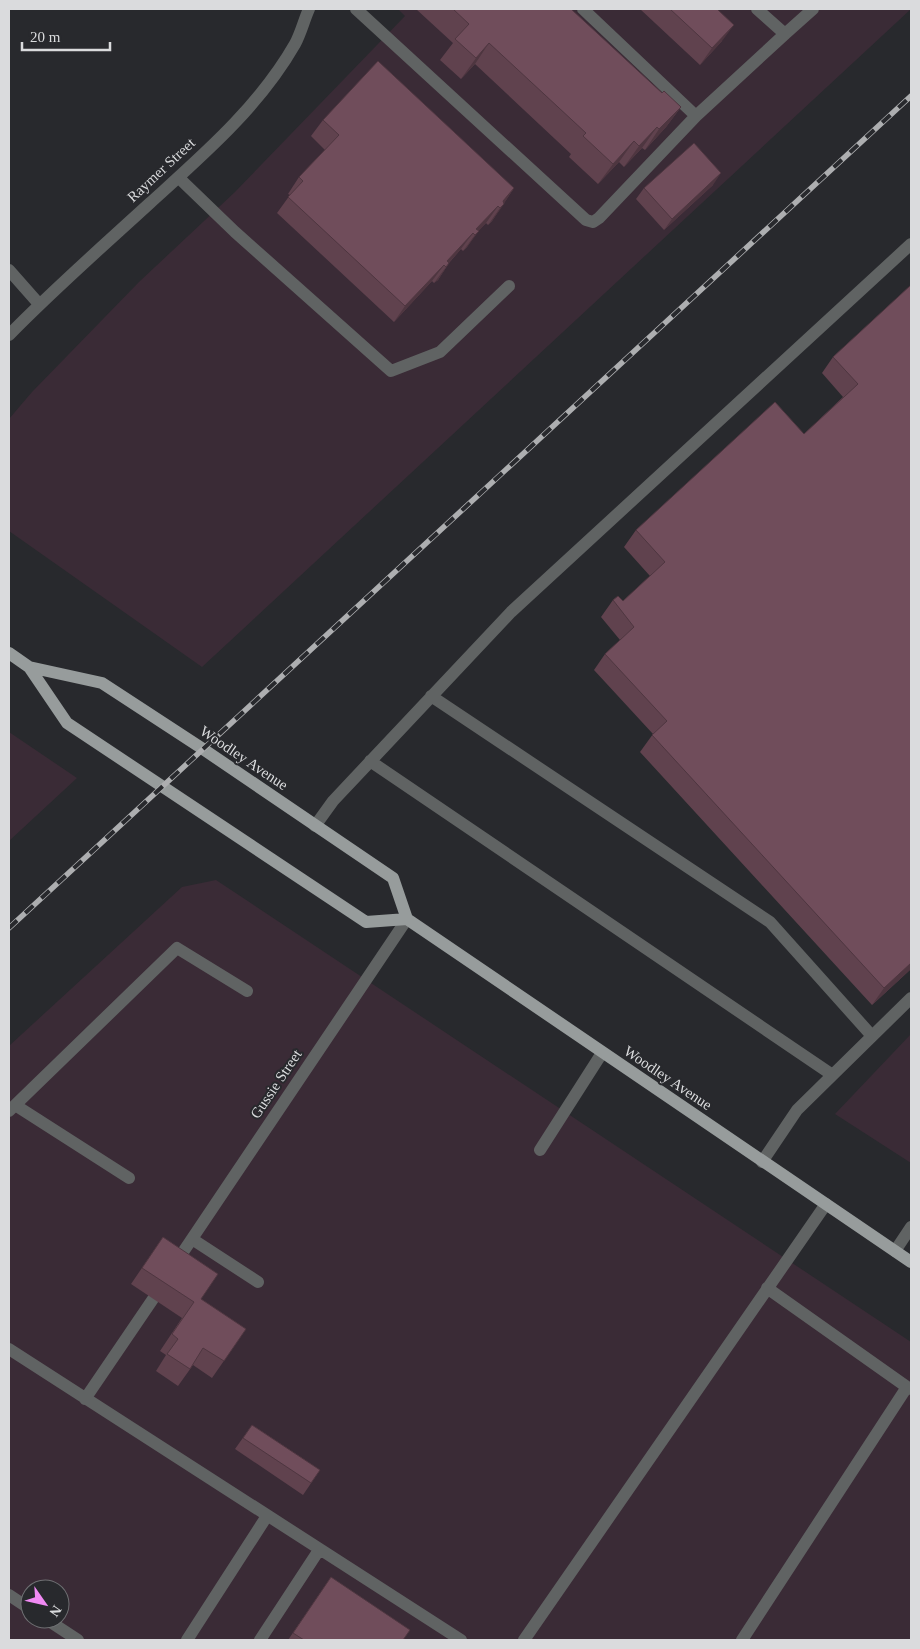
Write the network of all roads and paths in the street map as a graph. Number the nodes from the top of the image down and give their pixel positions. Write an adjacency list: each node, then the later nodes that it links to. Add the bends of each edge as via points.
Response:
1 (309, 9): 8 (street, Raymer Street, via 295,42 272,80 245,112)
2 (356, 9): 7 (street, via 586,220 593,222 599,218)
3 (583, 9): 7 (street)
4 (757, 9): 6 (street)
5 (813, 9): 6 (street)
6 (785, 34): 7 (street)
7 (696, 116)
8 (178, 178): 11 (street, via 391,371 440,352); 12 (street, Raymer Street)
9 (911, 244): 16 (street, via 511,612)
10 (9, 270): 12 (street)
11 (509, 286)
12 (39, 304): 13 (street, Raymer Street)
13 (9, 335)
14 (9, 654): 15 (main road, Woodley Avenue)
15 (29, 667): 18 (main road, Woodley Avenue, via 102,683); 19 (main road, Woodley Avenue, via 67,723 75,729 366,922)
16 (431, 696): 17 (street); 22 (street, via 770,922)
17 (370, 761): 18 (street, via 333,800); 24 (street)
18 (315, 826): 19 (main road, Woodley Avenue, via 393,878)
19 (407, 919): 23 (main road, Woodley Avenue); 31 (street, Gussie Street)
20 (248, 991): 25 (street, via 177,948)
21 (911, 998): 22 (street)
22 (872, 1036): 24 (street)
23 (602, 1053): 26 (street); 27 (main road, Woodley Avenue)
24 (831, 1074): 27 (street, via 797,1110)
25 (12, 1108): 28 (street)
26 (540, 1150)
27 (762, 1162): 29 (main road, Woodley Avenue)
28 (129, 1178)
29 (826, 1204): 32 (main road, Woodley Avenue); 36 (street)
30 (911, 1227): 32 (street)
31 (192, 1239): 34 (street, Gussie Street); 35 (street)
32 (895, 1251): 33 (main road, Woodley Avenue)
33 (911, 1262)
34 (173, 1268)
35 (258, 1282)
36 (767, 1288): 39 (street); 51 (street)
37 (152, 1299): 40 (street)
38 (9, 1349): 40 (street)
39 (909, 1388): 52 (street)
40 (85, 1399): 41 (street)
41 (267, 1516): 42 (street); 48 (street)
42 (319, 1550): 46 (street); 49 (street)
43 (9, 1595): 44 (street)
44 (20, 1602)
45 (61, 1629): 47 (street)
46 (444, 1636): 50 (street)
47 (78, 1640)
48 (187, 1640)
49 (260, 1640)
50 (461, 1640)
51 (524, 1640)
52 (742, 1640)

